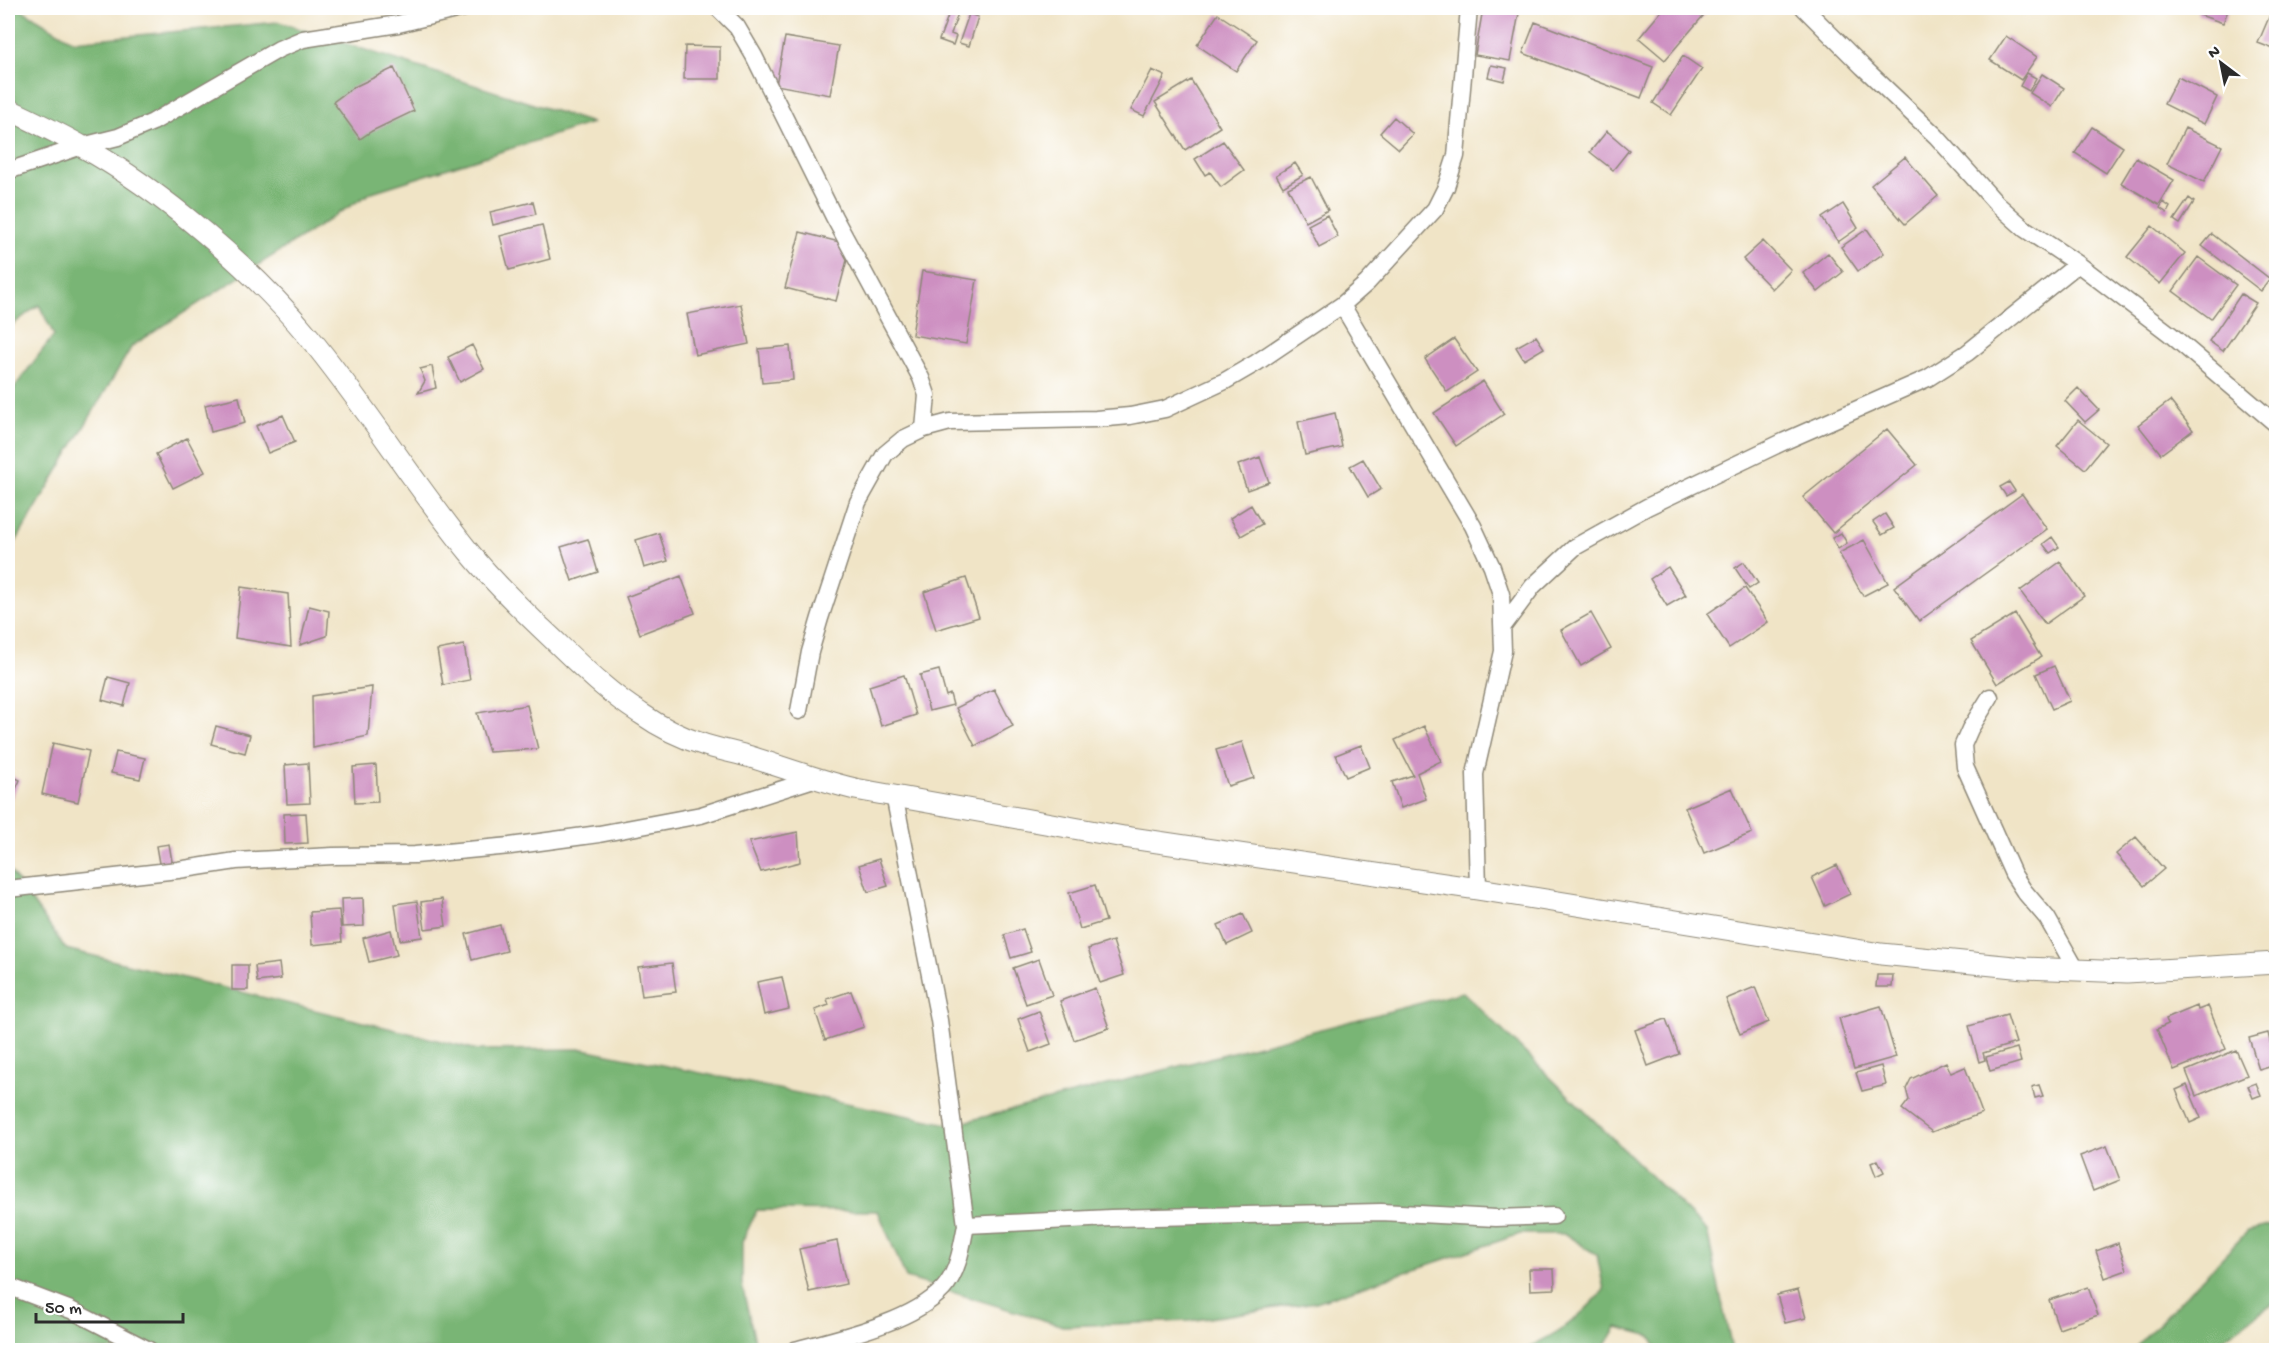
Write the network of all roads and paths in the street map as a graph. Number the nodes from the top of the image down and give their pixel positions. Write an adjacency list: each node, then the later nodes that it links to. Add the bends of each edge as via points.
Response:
1 (464, 8): 6 (street, via 399,24 303,39 153,122 118,137)
2 (718, 8): 11 (street, via 737,27 754,56 834,217 921,378 927,394)
3 (1469, 8): 9 (street, via 1456,156 1446,187 1435,209)
4 (1804, 8): 8 (street, via 1936,136 1996,203 2025,229)
5 (8, 109): 6 (street)
6 (82, 146): 7 (street); 15 (street, via 175,210 281,304 471,554 605,689 674,733)
7 (8, 171)
8 (2078, 264): 10 (street); 12 (street, via 1967,353 1928,378 1647,507 1575,547 1533,586)
9 (1342, 305): 11 (street, via 1256,363 1165,409 1096,419 950,422); 12 (street, via 1473,526 1501,594)
10 (2277, 423)
11 (924, 429): 14 (street, via 885,454 858,502 810,652)
12 (1504, 625): 18 (street, via 1497,682 1475,774)
13 (1990, 697): 20 (street, via 1963,745 1965,767 2013,874 2047,918)
14 (799, 711)
15 (814, 779): 16 (street); 17 (street, via 701,815 599,834 415,855 236,861)
16 (894, 795): 18 (street, via 1124,837); 22 (street, via 939,1020)
17 (8, 889)
18 (1479, 889): 20 (street, via 1881,954)
19 (2277, 963): 20 (street)
20 (2077, 971)
21 (1554, 1216): 22 (street, via 1496,1218 1382,1212)
22 (966, 1225): 25 (street, via 960,1258 944,1288 911,1313)
23 (8, 1287): 24 (street, via 71,1310)
24 (149, 1350)
25 (795, 1350)

